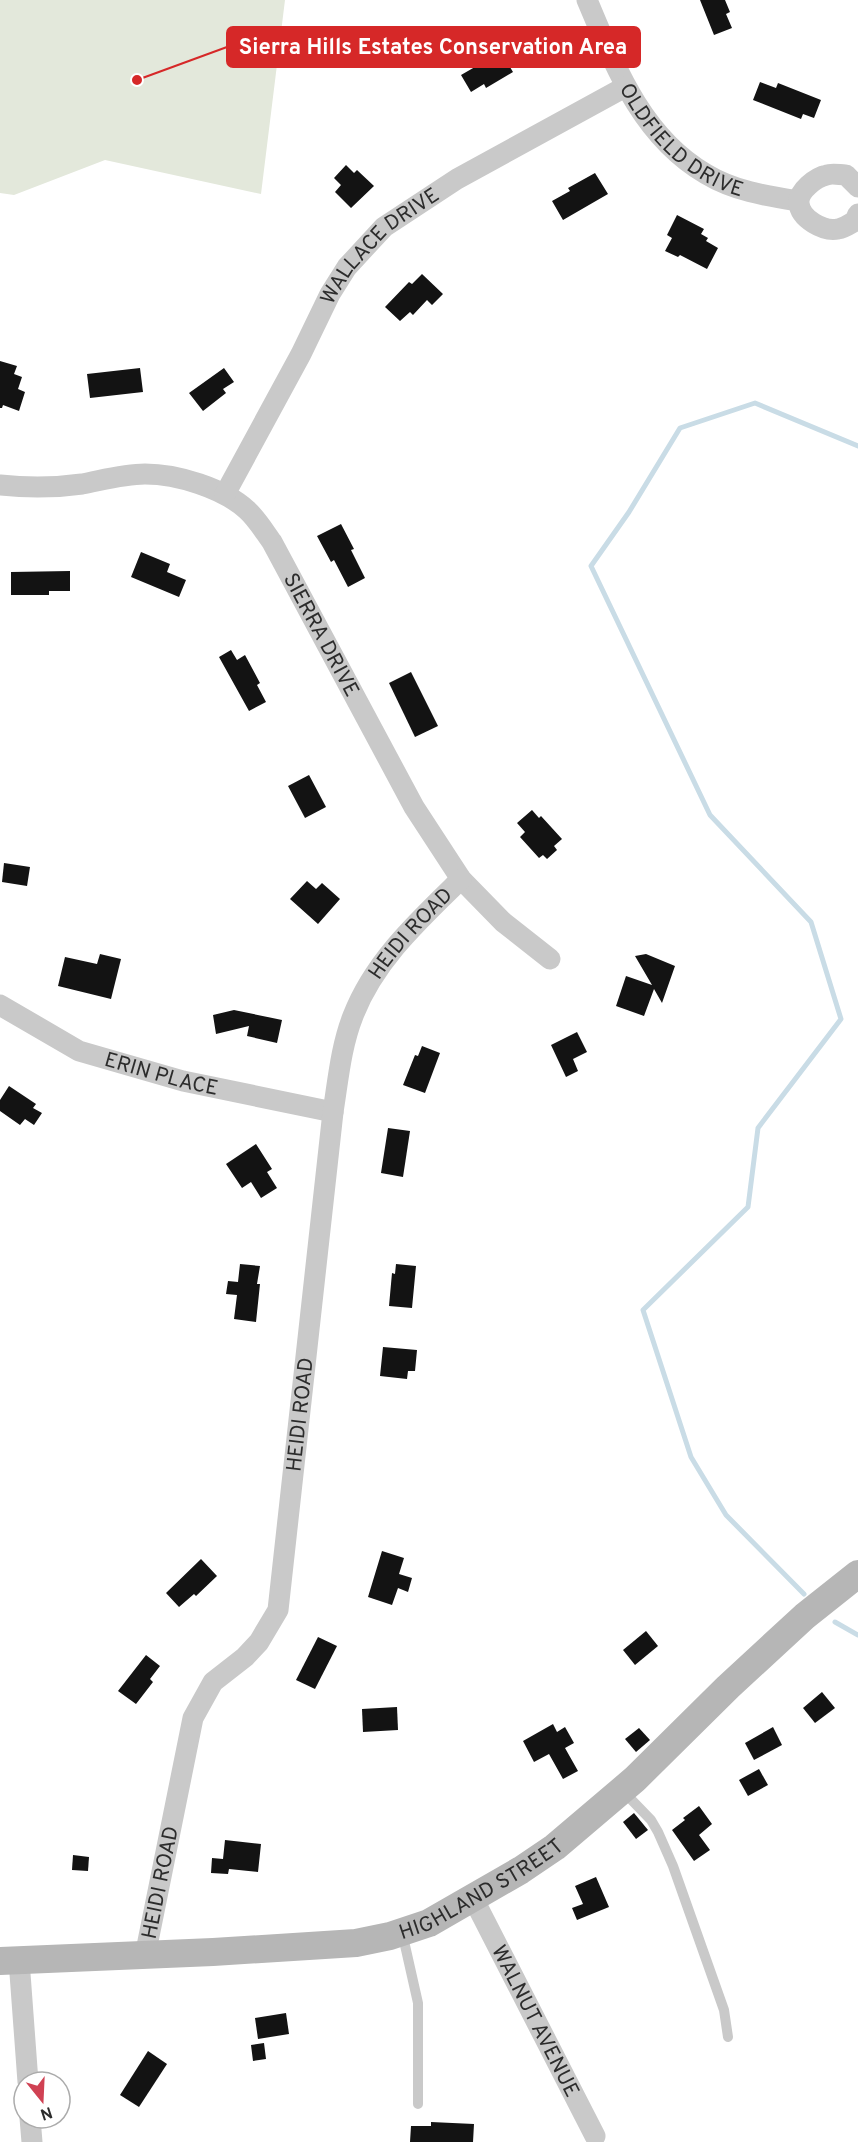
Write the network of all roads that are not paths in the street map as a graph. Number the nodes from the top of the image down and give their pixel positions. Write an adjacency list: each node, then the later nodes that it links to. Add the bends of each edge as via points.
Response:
1 (587, 0): 2 (street, OLDFIELD DRIVE)
2 (625, 87): 4 (street, OLDFIELD DRIVE, via 675,152 707,175 748,191); 7 (street, WALLACE DRIVE, via 457,179 384,227 347,267 330,294)
3 (858, 188): 4 (street, via 846,175 826,175 806,187)
4 (798, 201): 5 (street, via 814,224 827,230 855,221)
5 (858, 214)
6 (0, 484): 7 (street, SIERRA DRIVE, via 52,487 144,474 165,475)
7 (225, 494): 8 (street, SIERRA DRIVE, via 246,509 272,542 414,807)
8 (461, 879): 9 (street, SIERRA DRIVE, via 503,922); 11 (street, HEIDI ROAD, via 426,912 371,979 346,1039)
9 (550, 959)
10 (0, 1005): 11 (street, ERIN PLACE, via 79,1051 183,1081)
11 (333, 1112): 16 (street, HEIDI ROAD, via 278,1610 259,1642 213,1682 193,1718)
12 (858, 1574): 13 (street, HIGHLAND STREET, via 805,1616)
13 (622, 1790): 14 (street, HIGHLAND STREET, via 555,1847); 18 (lane, via 651,1820 674,1866 724,2010)
14 (473, 1898): 15 (street, HIGHLAND STREET, via 429,1923); 21 (street, WALNUT AVENUE)
15 (402, 1932): 16 (street, HIGHLAND STREET, via 356,1943); 20 (lane, via 418,2003)
16 (145, 1956): 17 (street, HIGHLAND STREET)
17 (10, 1960): 19 (street)
18 (728, 2037)
19 (26, 2070)
20 (418, 2104)
21 (597, 2139)

